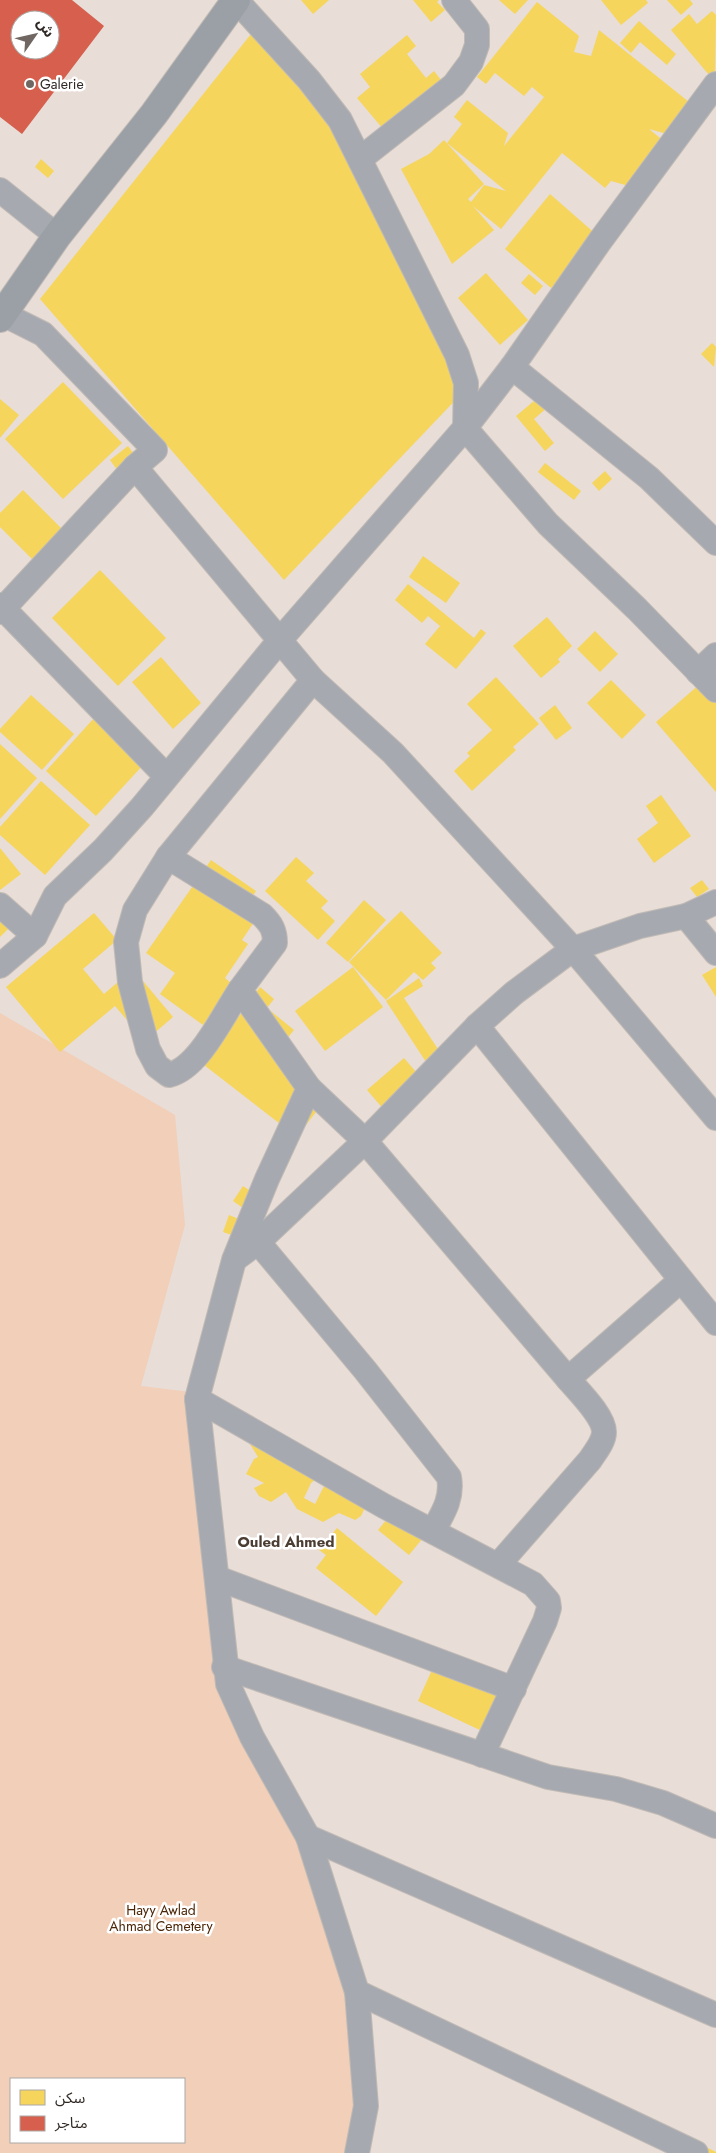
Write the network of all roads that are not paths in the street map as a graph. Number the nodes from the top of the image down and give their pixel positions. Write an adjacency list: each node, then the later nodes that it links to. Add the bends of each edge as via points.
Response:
1 (236, 0): 4 (street, via 323,96 340,120); 6 (main road, via 154,114)
2 (454, 0): 4 (street, via 477,29 477,45 471,62 454,85)
3 (716, 84): 8 (street)
4 (360, 159): 9 (street, via 457,354 466,383)
5 (0, 190): 6 (street)
6 (58, 236): 7 (main road)
7 (2, 316): 10 (street, via 43,334 155,450)
8 (512, 367): 9 (street); 11 (street, via 649,478)
9 (465, 428): 13 (street); 15 (street, via 548,524)
10 (135, 467): 12 (street); 13 (street)
11 (716, 543)
12 (1, 608): 18 (street)
13 (280, 640): 16 (street); 18 (street)
14 (716, 655): 15 (street)
15 (698, 672): 17 (street)
16 (313, 680): 19 (street); 24 (street, via 393,753)
17 (716, 690)
18 (166, 776): 23 (street, via 142,808 55,896)
19 (168, 857): 27 (street, via 272,924 276,943); 27 (street, via 134,910 126,942 130,982 148,1049 157,1066 169,1075 191,1064)
20 (716, 902): 22 (street)
21 (0, 905): 23 (street)
22 (686, 916): 24 (street, via 640,926); 25 (street)
23 (35, 936): 26 (street)
24 (573, 949): 28 (street, via 514,993); 30 (street)
25 (716, 953)
26 (0, 966)
27 (240, 990): 29 (street)
28 (477, 1026): 31 (street); 34 (street)
29 (309, 1088): 31 (street); 33 (street)
30 (716, 1118)
31 (365, 1141): 32 (street); 36 (street)
32 (258, 1242): 33 (street); 38 (street, via 449,1477 449,1500)
33 (234, 1260): 37 (street)
34 (682, 1280): 35 (street); 36 (street)
35 (716, 1322)
36 (568, 1380): 39 (street, via 596,1413 604,1432 602,1441 590,1460)
37 (198, 1399): 38 (street); 40 (street)
38 (433, 1531): 39 (street)
39 (499, 1564): 42 (street, via 533,1584 548,1601 549,1608)
40 (217, 1578): 41 (street); 42 (street)
41 (224, 1667): 43 (street); 45 (street, via 236,1707)
42 (514, 1689): 43 (street)
43 (482, 1755): 44 (street, via 548,1777 616,1788)
44 (716, 1826)
45 (308, 1837): 46 (street); 47 (street)
46 (357, 1992): 48 (street, via 366,2106); 49 (street)
47 (716, 2015)
48 (357, 2153)
49 (696, 2153)

